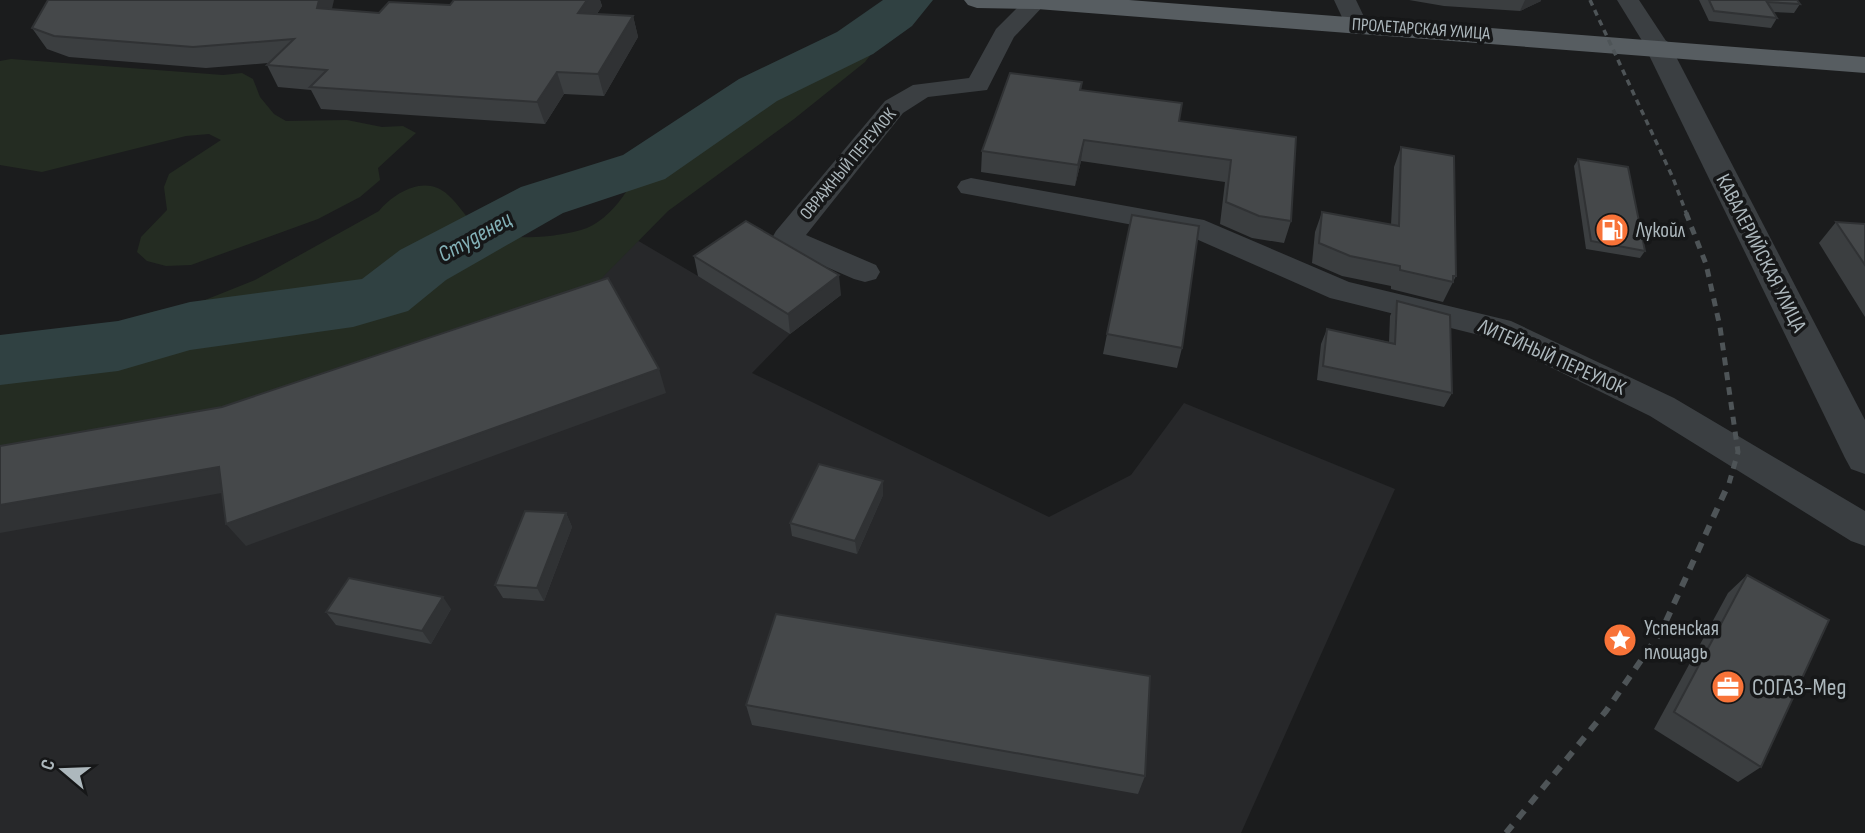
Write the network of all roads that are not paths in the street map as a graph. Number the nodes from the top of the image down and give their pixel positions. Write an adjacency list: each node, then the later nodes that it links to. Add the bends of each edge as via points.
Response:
1 (977, 0): 3 (main road, ПРОЛЕТАРСКАЯ УЛИЦА)
2 (1628, 0): 5 (street)
3 (1024, 1): 4 (main road, ПРОЛЕТАРСКАЯ УЛИЦА); 8 (street, ОВРАЖНЫЙ ПЕРЕУЛОК, via 978,85 922,90 894,107 787,238)
4 (1350, 12): 5 (main road, ПРОЛЕТАРСКАЯ УЛИЦА)
5 (1658, 47): 6 (main road, ПРОЛЕТАРСКАЯ УЛИЦА); 9 (street, КАВАЛЕРИЙСКАЯ УЛИЦА)
6 (1865, 65)
7 (971, 187): 10 (street, ЛИТЕЙНЫЙ ПЕРЕУЛОК, via 1194,227 1340,291 1500,329 1662,407)
8 (865, 272)
9 (1865, 458)
10 (1865, 530)

